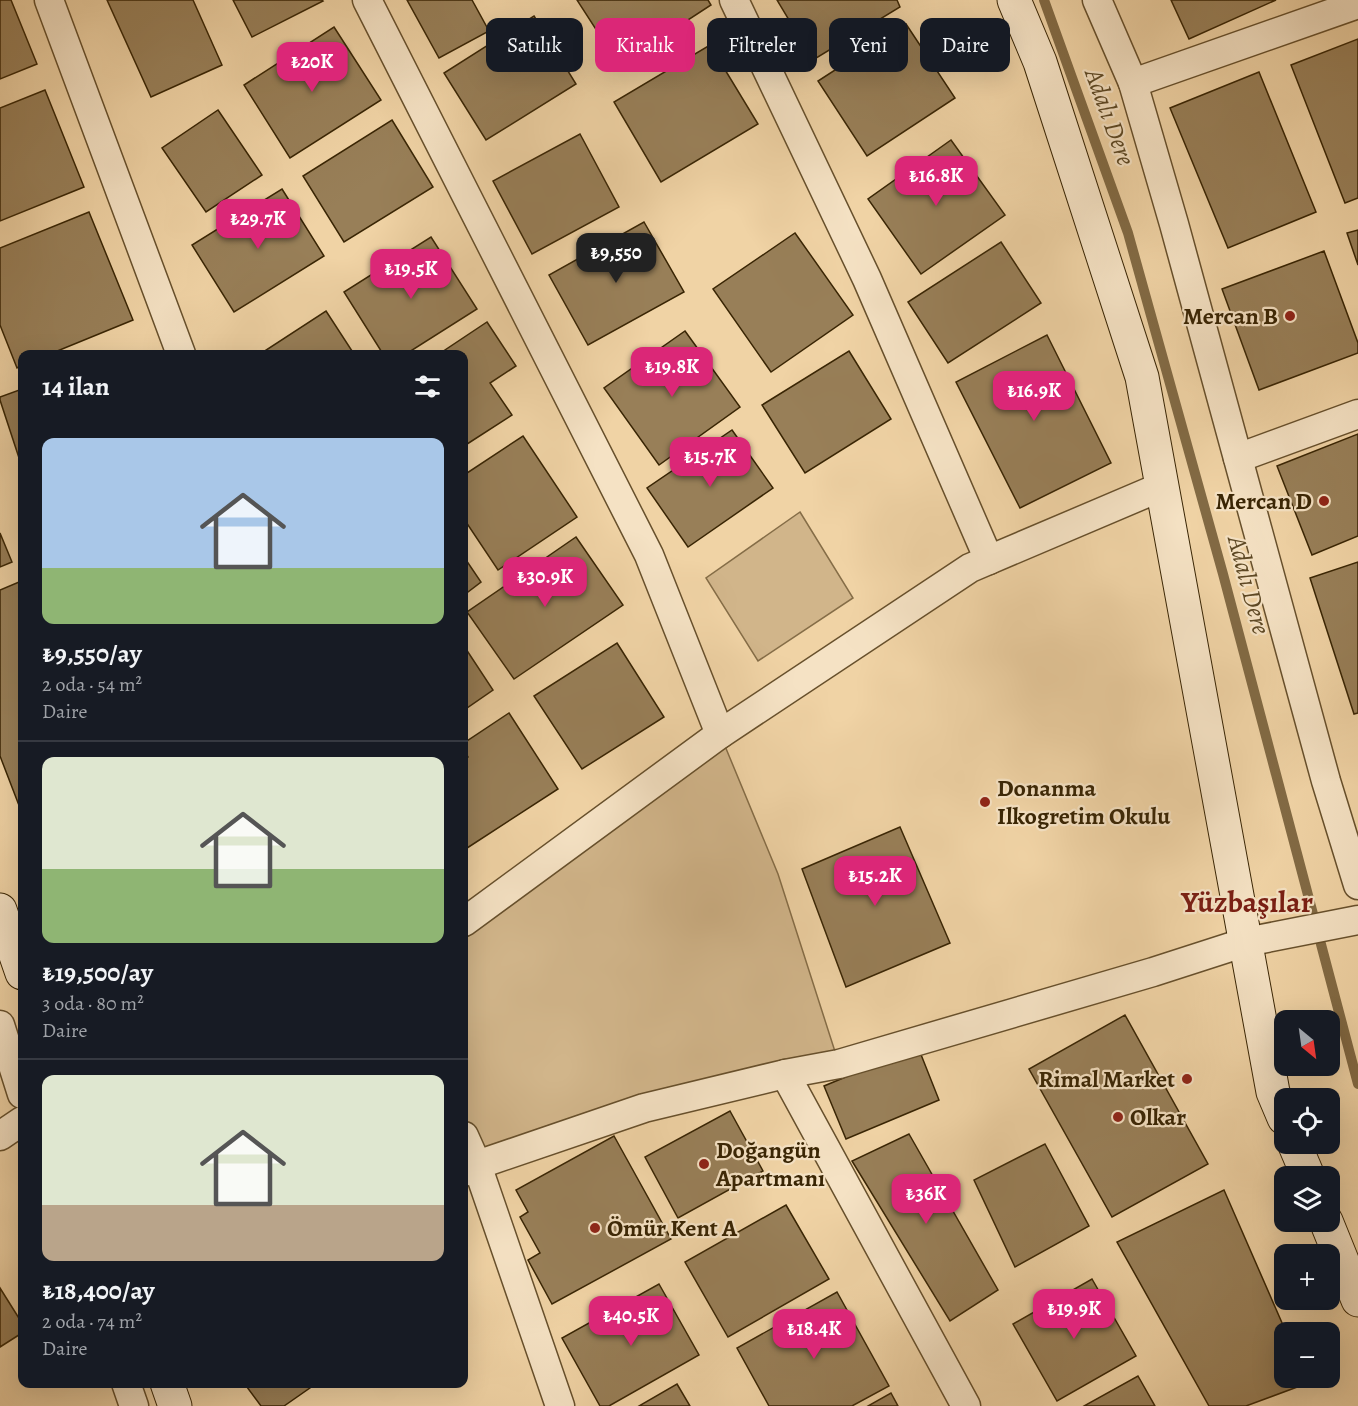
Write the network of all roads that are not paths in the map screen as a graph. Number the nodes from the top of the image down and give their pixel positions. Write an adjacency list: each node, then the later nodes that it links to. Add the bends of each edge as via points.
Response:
1 (48, 0): 8 (street)
2 (368, 0): 13 (street, via 649,555)
3 (734, 0): 12 (street, via 867,279)
4 (1014, 0): 11 (street, via 1040,62 1142,376)
5 (1097, 0): 7 (street)
6 (1358, 4): 7 (street)
7 (1133, 83): 10 (street)
8 (179, 350)
9 (1358, 414): 10 (street)
10 (1238, 458): 14 (street)
11 (1163, 486): 12 (street); 18 (street)
12 (989, 560): 13 (street, via 970,568)
13 (720, 734): 16 (street)
14 (1358, 885)
15 (0, 910): 19 (street)
16 (468, 919)
17 (1358, 920): 18 (street)
18 (1246, 942): 21 (street, via 839,1064); 23 (street)
19 (18, 962)
20 (0, 1024): 22 (street)
21 (785, 1074): 26 (street, via 644,1108); 34 (street)
22 (18, 1081)
23 (1274, 1094)
24 (18, 1125): 25 (street)
25 (0, 1136)
26 (470, 1168): 33 (street)
27 (1330, 1232): 28 (street)
28 (1358, 1300)
29 (128, 1388): 31 (street)
30 (169, 1388): 32 (street)
31 (134, 1406)
32 (175, 1406)
33 (560, 1406)
34 (966, 1406)

